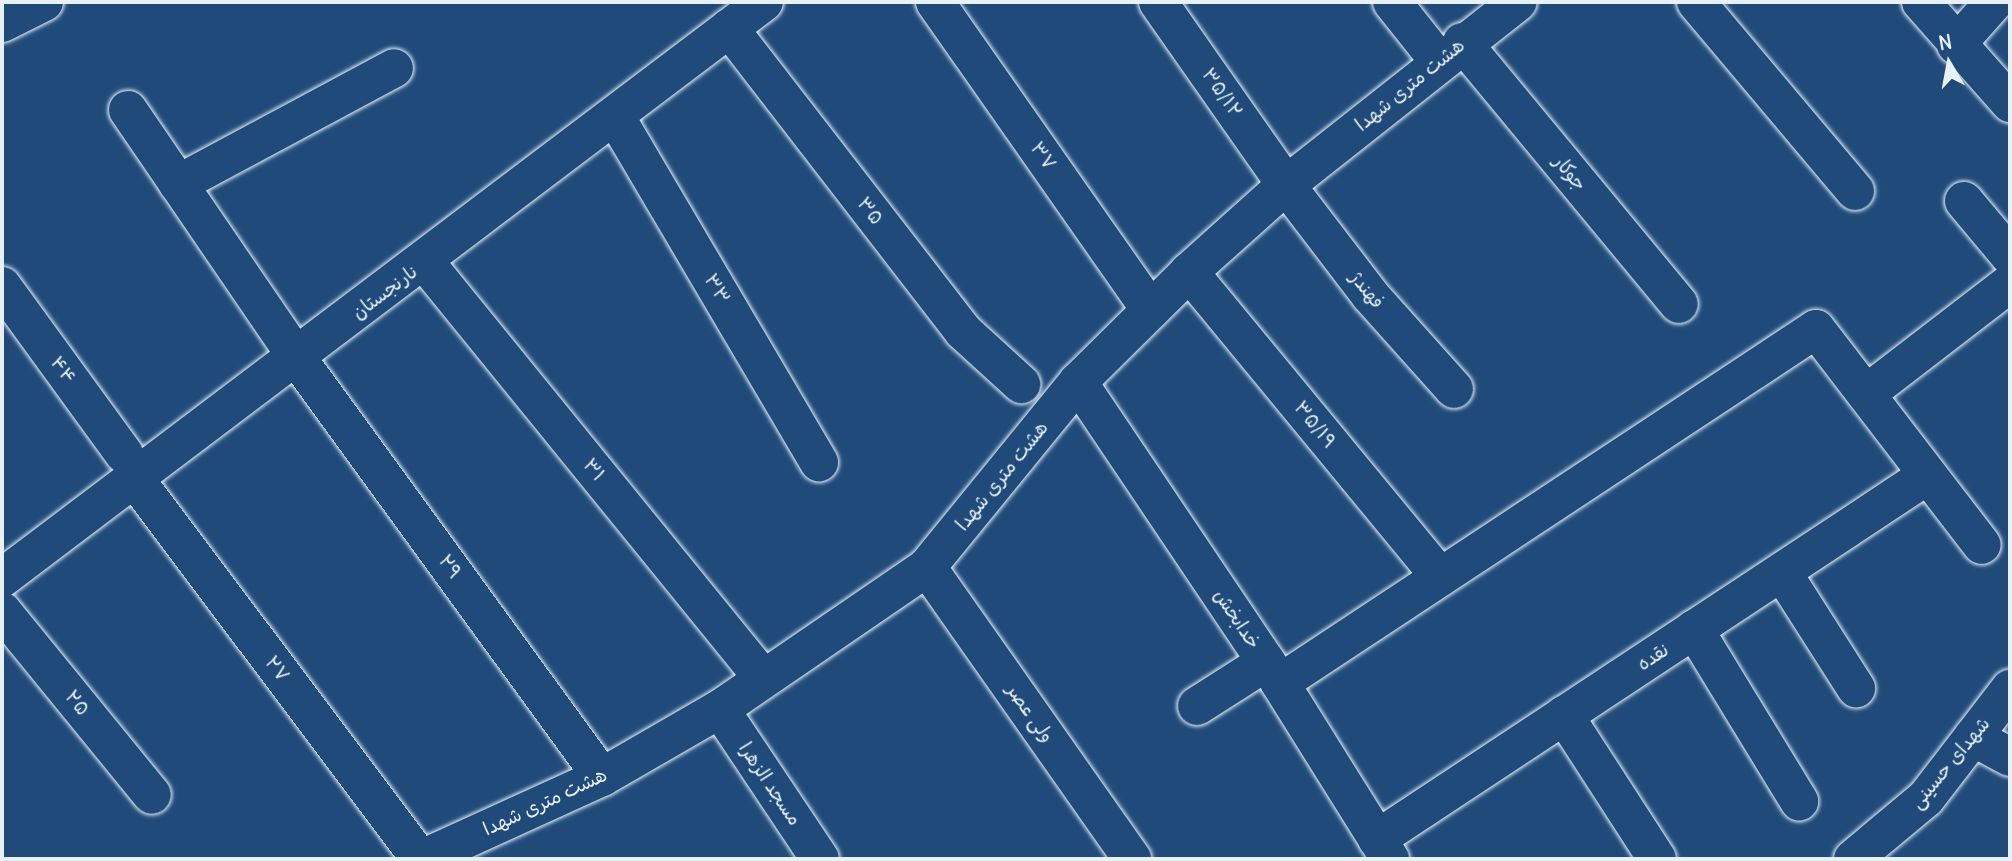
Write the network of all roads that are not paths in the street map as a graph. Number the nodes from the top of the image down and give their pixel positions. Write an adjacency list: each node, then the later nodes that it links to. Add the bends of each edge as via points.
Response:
1 (44, 2): 10 (street)
2 (764, 2): 11 (street, نارنجستان)
3 (935, 2): 28 (street, ۳۷)
4 (1158, 2): 19 (street, ۳۵/۱۲)
5 (1392, 2): 13 (street, جوکار)
6 (1518, 2): 13 (street, هشت متری شهدا)
7 (1696, 2): 20 (street)
8 (1921, 2): 12 (street)
9 (1993, 2): 12 (street)
10 (2, 23)
11 (729, 28): 17 (street, نارنجستان); 31 (street, ۳۵, via 964,331)
12 (1956, 44): 15 (street)
13 (1450, 52): 19 (street, هشت متری شهدا); 27 (street, جوکار)
14 (394, 68): 18 (street)
15 (2010, 103)
16 (128, 110): 18 (street, ۲۹)
17 (615, 116): 23 (street, نارنجستان); 34 (street, ۳۳)
18 (178, 184): 29 (street, ۲۹)
19 (1286, 185): 24 (street, هشت متری شهدا); 32 (street, فهندژ, via 1370,295)
20 (1855, 191)
21 (1964, 201): 22 (street)
22 (2010, 256)
23 (425, 262): 29 (street, نارنجستان); 45 (street, ۳۱)
24 (1189, 272): 28 (street, هشت متری شهدا); 40 (street, ۳۵/۱۹)
25 (2010, 283): 33 (street)
26 (2, 286): 35 (street, ۴۴)
27 (1679, 304)
28 (1151, 310): 30 (street, هشت متری شهدا)
29 (297, 358): 35 (street, نارنجستان); 53 (street, ۲۹)
30 (1078, 382): 38 (street, هشت متری شهدا); 44 (street, خدابخش)
31 (1021, 384)
32 (1454, 389)
33 (1866, 394): 36 (street); 40 (street, via 1816,329)
34 (819, 462)
35 (129, 466): 41 (street, نارنجستان); 57 (street, ۲۷)
36 (1928, 475): 37 (street); 39 (street, نقده)
37 (1982, 545)
38 (927, 567): 45 (street, هشت متری شهدا); 59 (street, ولی عصر)
39 (1782, 572): 43 (street, نقده); 46 (street)
40 (1440, 577): 44 (street)
41 (2, 578)
42 (2, 611): 54 (street, ۲۵)
43 (1694, 629): 50 (street, نقده); 55 (street)
44 (1273, 672): 48 (street); 56 (street, خدابخش)
45 (763, 678): 49 (street, هشت متری شهدا)
46 (1856, 688)
47 (2010, 689): 51 (street, شهدای حسینی)
48 (1197, 706)
49 (720, 709): 53 (street, هشت متری شهدا); 58 (street, مسجد الزهرا)
50 (1564, 715): 56 (street, نقده); 60 (street)
51 (1973, 737): 52 (street); 61 (street, شهدای حسینی, via 1926,798)
52 (2010, 757)
53 (602, 777): 57 (street, هشت متری شهدا)
54 (152, 795)
55 (1799, 801)
56 (1384, 849)
57 (421, 859)
58 (820, 859)
59 (1132, 859)
60 (1657, 859)
61 (1853, 859)

